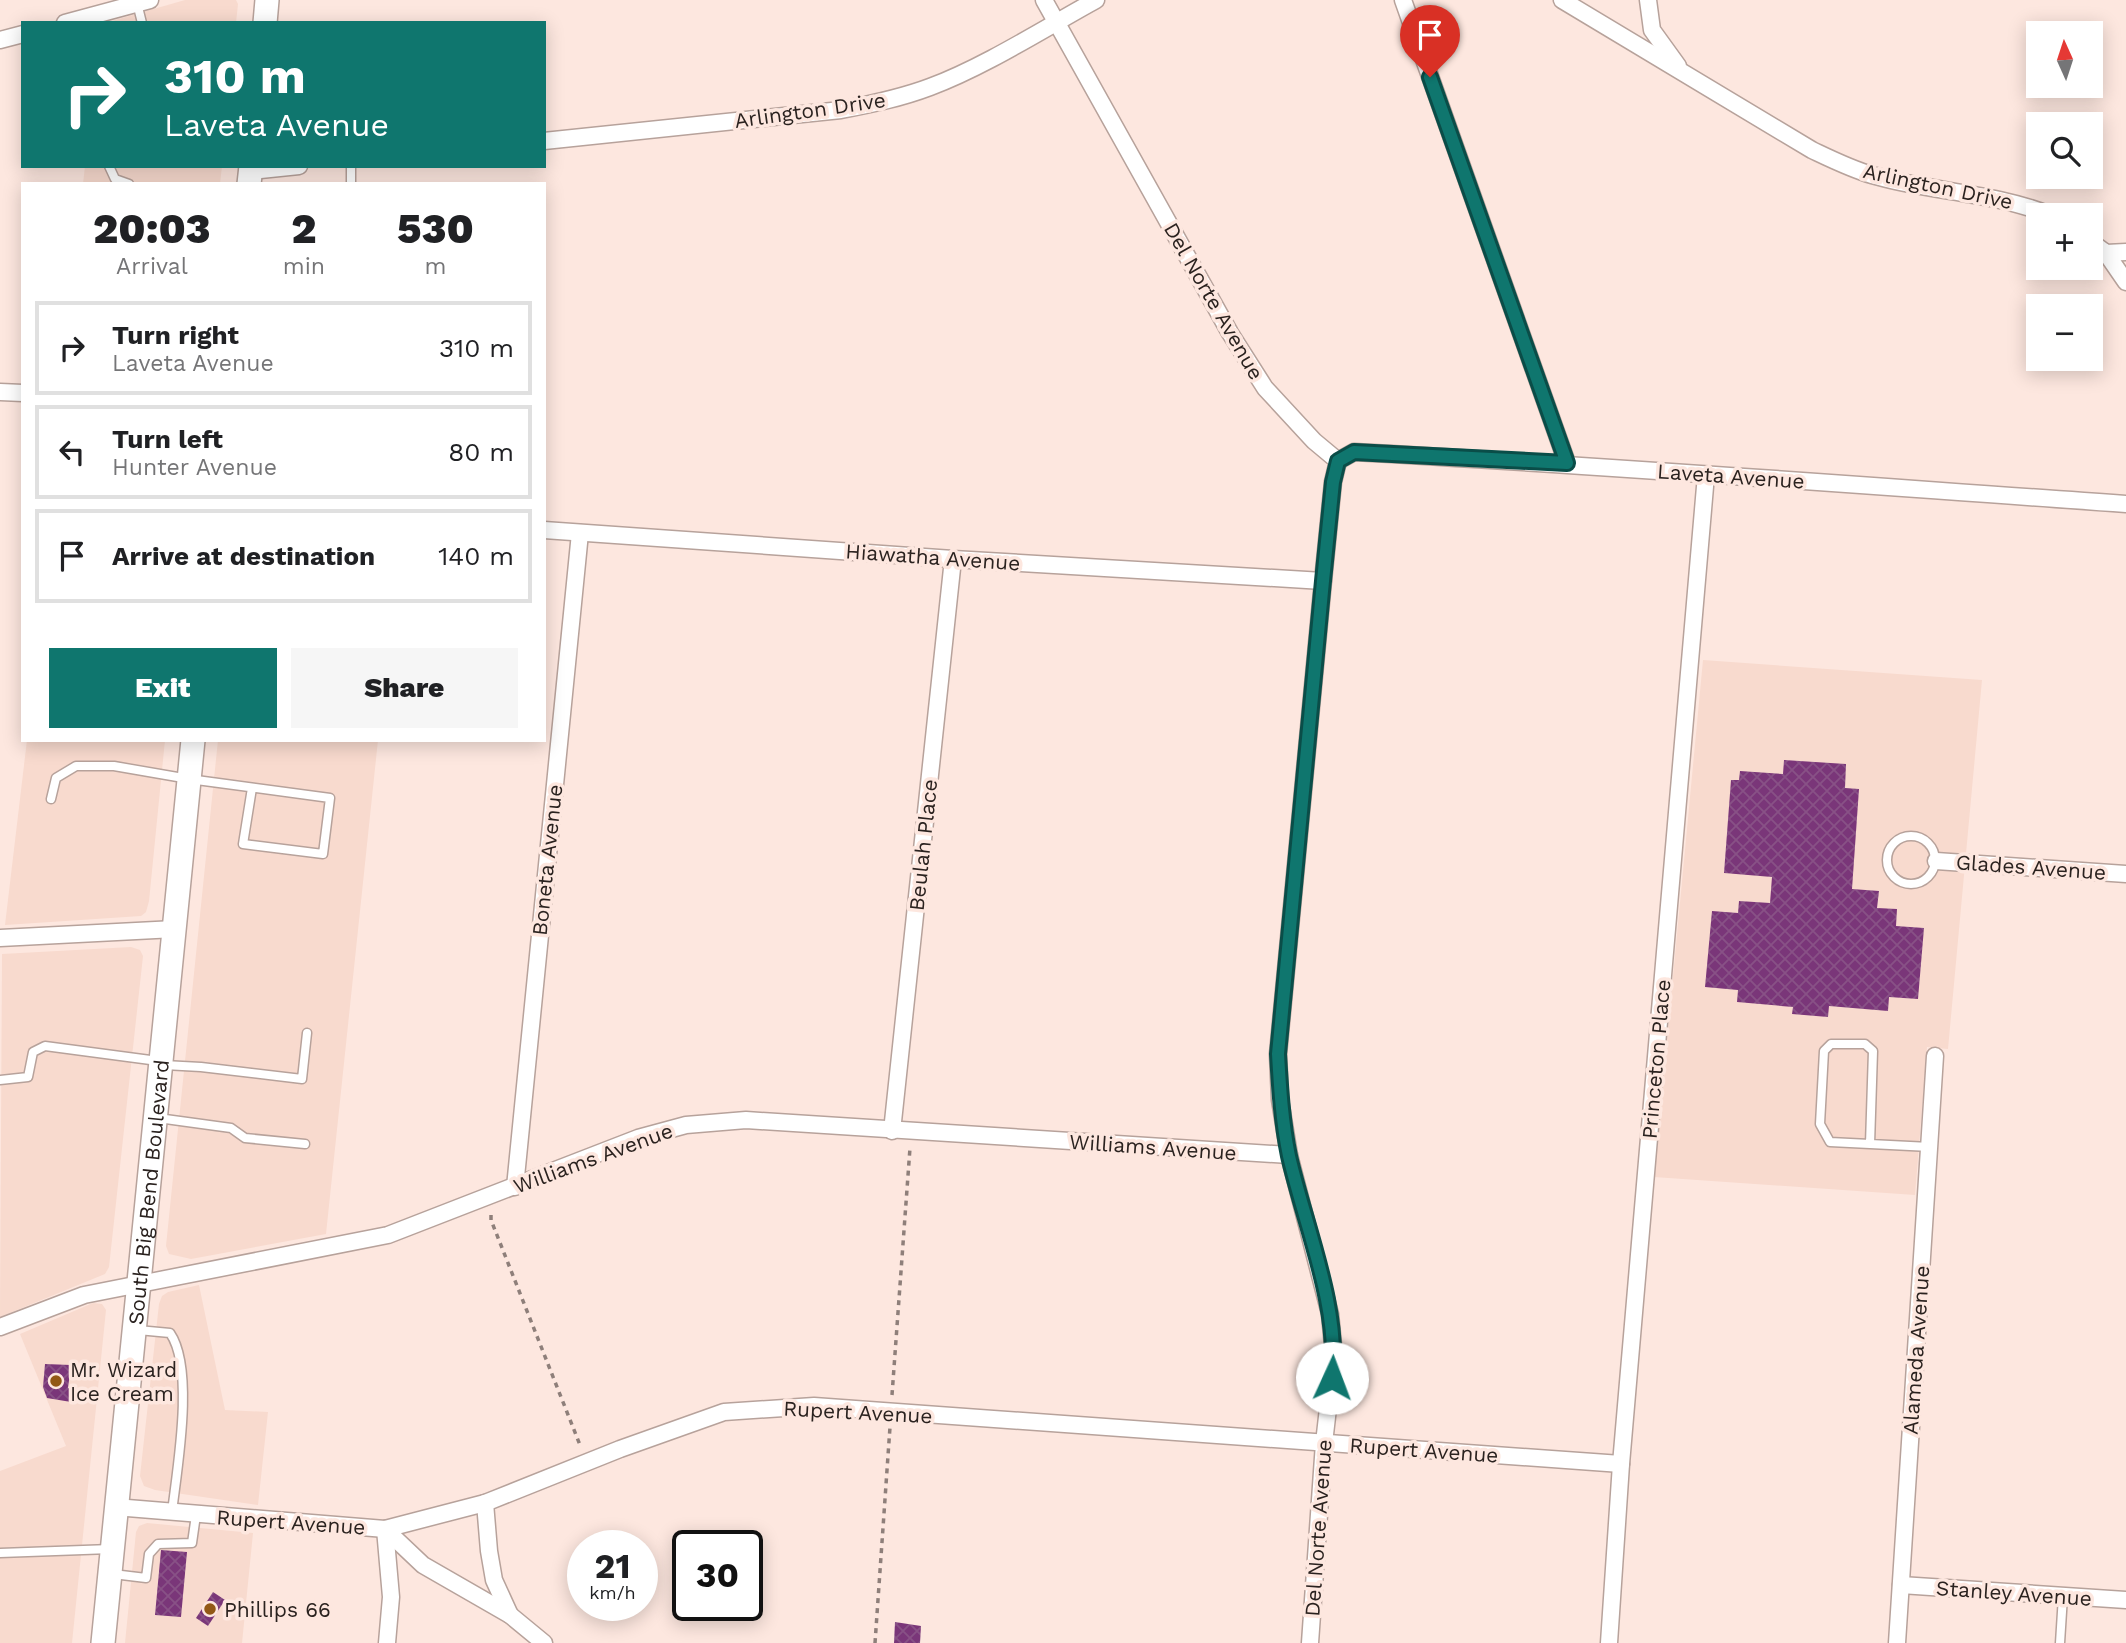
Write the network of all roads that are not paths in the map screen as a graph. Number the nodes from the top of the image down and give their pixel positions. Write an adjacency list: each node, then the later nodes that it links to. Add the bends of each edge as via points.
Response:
1 (267, 0): 11 (main road)
2 (1044, 0): 12 (street, Del Norte Avenue)
3 (1075, 0): 12 (street)
4 (1096, 0): 12 (street, Arlington Drive)
5 (1403, 0): 29 (street)
6 (1562, 0): 15 (street, Arlington Drive)
7 (1648, 0): 15 (street, Arlington Drive, via 1652,30)
8 (144, 2): 9 (street); 10 (lane)
9 (73, 21)
10 (142, 21)
11 (265, 21)
12 (1055, 23): 16 (street, Arlington Drive, via 932,86 888,101 841,110); 28 (street, Del Norte Avenue, via 1265,388)
13 (21, 35): 14 (street)
14 (0, 40)
15 (1682, 72): 21 (street, Arlington Drive, via 1838,163 1873,175)
16 (546, 141)
17 (110, 168): 20 (lane, via 115,179)
18 (287, 168): 19 (street)
19 (250, 174)
20 (123, 182)
21 (2026, 206)
22 (2103, 251): 24 (street)
23 (2126, 252): 24 (street)
24 (2106, 253): 25 (street)
25 (2126, 282)
26 (0, 392): 27 (street)
27 (21, 393)
28 (1338, 461): 29 (street, Laveta Avenue, via 1354,452); 35 (street, Del Norte Avenue)
29 (1567, 463): 30 (street, Laveta Avenue)
30 (1706, 475): 31 (street, Laveta Avenue); 59 (street, Princeton Place)
31 (2126, 504)
32 (546, 530): 33 (street, Hiawatha Avenue)
33 (580, 533): 34 (street, Hiawatha Avenue); 54 (street, Boneta Avenue)
34 (953, 559): 35 (street, Hiawatha Avenue); 49 (street, Beulah Place)
35 (1323, 581): 53 (street, Del Norte Avenue, via 1278,1054)
36 (193, 742): 37 (main road, South Big Bend Boulevard)
37 (189, 779): 38 (lane); 39 (lane, via 114,766 76,766 56,778); 42 (main road, South Big Bend Boulevard)
38 (252, 788): 38 (lane, via 330,798 323,854 243,844)
39 (51, 799)
40 (1936, 861): 40 (lane, via 1924,881 1908,884 1894,878 1887,863 1895,842 1910,836 1925,841); 41 (street, Glades Avenue)
41 (2126, 874)
42 (175, 929): 43 (street); 46 (main road, South Big Bend Boulevard)
43 (0, 938)
44 (307, 1033): 46 (lane, via 302,1079)
45 (1935, 1056): 52 (street, Alameda Avenue)
46 (161, 1063): 47 (lane, via 45,1046 33,1052 29,1077); 48 (main road, South Big Bend Boulevard)
47 (0, 1080)
48 (155, 1118): 50 (lane, via 232,1128 245,1138); 55 (main road, South Big Bend Boulevard)
49 (892, 1131): 53 (street, Williams Avenue); 54 (street, Williams Avenue, via 746,1120 686,1125 638,1138)
50 (305, 1144)
51 (1870, 1144): 51 (lane, via 1830,1142 1819,1124 1824,1051 1831,1044 1865,1045 1873,1051); 52 (lane)
52 (1930, 1147): 68 (street, Alameda Avenue)
53 (1289, 1155): 58 (street, Del Norte Avenue, via 1330,1314 1335,1356)
54 (515, 1187): 55 (street, Williams Avenue, via 388,1235)
55 (138, 1286): 56 (street, Williams Avenue, via 84,1295); 57 (main road, South Big Bend Boulevard)
56 (0, 1327)
57 (133, 1330): 61 (main road, South Big Bend Boulevard); 62 (lane, via 170,1334 175,1341 183,1429)
58 (1324, 1443): 59 (street, Rupert Avenue); 60 (street, Rupert Avenue, via 814,1406 724,1412); 75 (street, Del Norte Avenue)
59 (1621, 1464): 76 (street, Princeton Place)
60 (485, 1503): 64 (street, Rupert Avenue); 71 (street, via 494,1580)
61 (115, 1507): 62 (street, Rupert Avenue); 65 (main road, South Big Bend Boulevard)
62 (172, 1512): 63 (street, Rupert Avenue)
63 (196, 1515): 64 (street, Rupert Avenue); 67 (lane, via 192,1543 158,1545 149,1554 146,1578)
64 (385, 1529): 71 (street, via 423,1565); 73 (street, via 391,1597)
65 (111, 1549): 66 (lane); 67 (main road, South Big Bend Boulevard)
66 (0, 1553)
67 (109, 1574): 72 (main road, South Big Bend Boulevard)
68 (1901, 1586): 69 (street, Stanley Avenue); 77 (street, Alameda Avenue)
69 (2063, 1596): 70 (street, Stanley Avenue); 78 (lane)
70 (2126, 1600)
71 (510, 1615): 74 (street)
72 (103, 1643)
73 (387, 1643)
74 (544, 1643)
75 (1310, 1643)
76 (1609, 1643)
77 (1897, 1643)
78 (2060, 1643)

